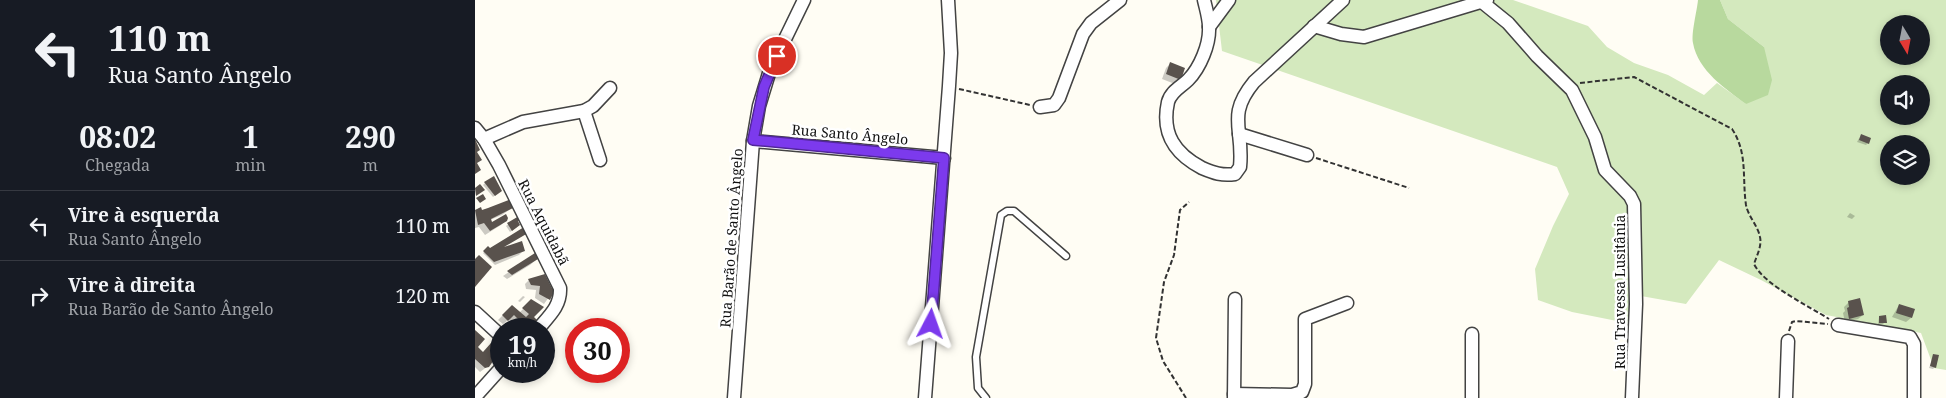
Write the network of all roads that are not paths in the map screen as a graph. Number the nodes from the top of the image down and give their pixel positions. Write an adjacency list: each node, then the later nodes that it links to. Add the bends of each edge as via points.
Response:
1 (804, 0): 16 (street, Rua Barão de Santo Ângelo, via 767,79)
2 (948, 0): 18 (street, via 951,53)
3 (1120, 0): 11 (street, via 1091,23 1083,34 1054,105)
4 (1204, 0): 9 (street)
5 (1229, 0): 9 (street)
6 (1343, 0): 8 (street)
7 (1484, 1): 8 (street, via 1364,37); 36 (street, Rua Travessa Lusitânia, via 1508,22 1578,98 1605,170 1630,196 1635,212 1636,304)
8 (1314, 26): 14 (street, via 1244,94 1239,104)
9 (1209, 27): 14 (street, via 1194,73 1169,100 1169,133 1176,149 1186,160 1225,176 1235,174 1240,167)
10 (610, 88): 12 (street)
11 (1040, 107)
12 (584, 111): 15 (street, via 523,122); 19 (street)
13 (475, 128): 15 (street, Rua Aquidabã)
14 (1239, 134): 17 (street)
15 (484, 139): 24 (street, Rua Aquidabã, via 560,288 558,303)
16 (753, 140): 18 (street, Rua Santo Ângelo); 32 (street, Rua Barão de Santo Ângelo)
17 (1307, 155)
18 (944, 158): 33 (street)
19 (599, 160)
20 (1066, 256): 34 (lane, via 1013,210 1001,215 976,357 978,388)
21 (1235, 299): 30 (street)
22 (1347, 304): 30 (street, via 1305,319 1305,384 1302,392)
23 (475, 312): 26 (street)
24 (548, 318)
25 (1838, 325): 38 (street, via 1910,337 1914,344)
26 (490, 326)
27 (1472, 334): 35 (street)
28 (1788, 341): 37 (street)
29 (490, 380): 31 (street)
30 (1234, 396)
31 (475, 397)
32 (734, 398)
33 (925, 398)
34 (986, 398)
35 (1471, 398)
36 (1632, 398)
37 (1786, 398)
38 (1914, 398)

